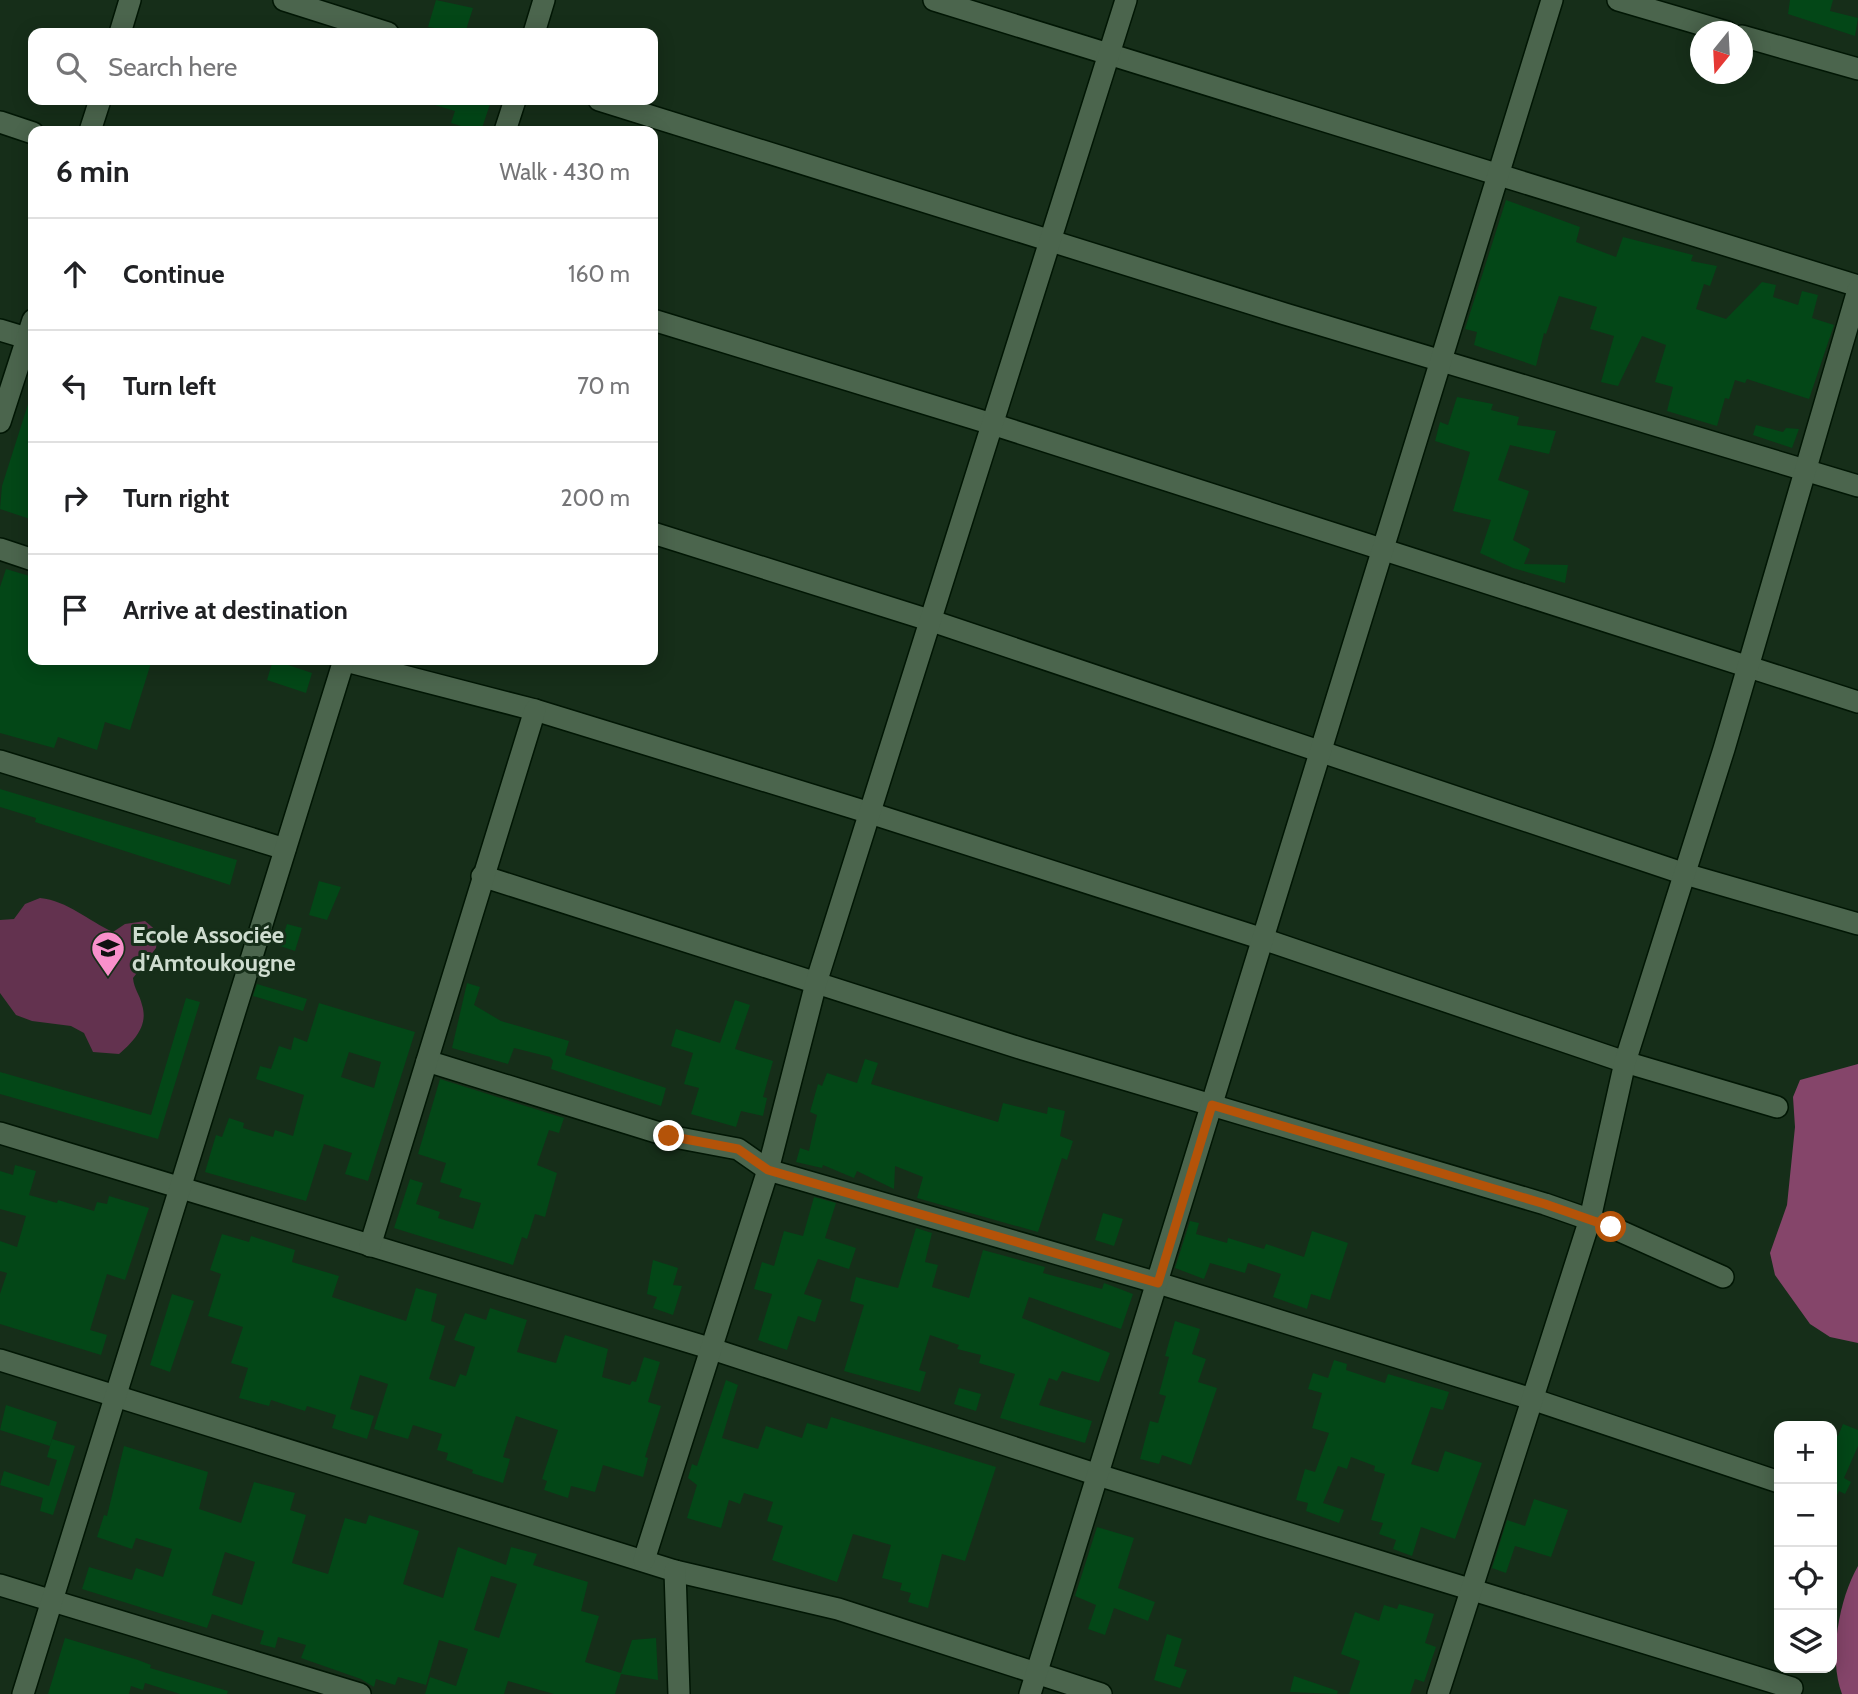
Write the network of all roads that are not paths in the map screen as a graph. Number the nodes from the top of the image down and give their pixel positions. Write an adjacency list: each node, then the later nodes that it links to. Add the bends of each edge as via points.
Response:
1 (130, 0): 9 (street)
2 (284, 0): 10 (street)
3 (544, 0): 11 (street)
4 (934, 0): 13 (street)
5 (1126, 0): 13 (street)
6 (1552, 0): 22 (street)
7 (1618, 0): 8 (street)
8 (1690, 21)
9 (122, 28)
10 (372, 28)
11 (536, 28)
12 (1753, 39): 14 (street)
13 (1111, 54): 22 (street); 23 (street)
14 (1858, 69)
15 (98, 105): 19 (street)
16 (513, 105): 20 (street)
17 (615, 105): 23 (street)
18 (0, 122): 21 (street)
19 (92, 126)
20 (507, 126)
21 (28, 131)
22 (1498, 174): 24 (street); 29 (street)
23 (1051, 239): 29 (street); 31 (street)
24 (1858, 288): 32 (street)
25 (658, 322): 31 (street)
26 (0, 330): 27 (street)
27 (28, 333)
28 (28, 342): 30 (street)
29 (1440, 360): 32 (street); 36 (street)
30 (0, 422)
31 (992, 424): 36 (street); 38 (street)
32 (1804, 470): 33 (street); 41 (street)
33 (1858, 486)
34 (658, 535): 38 (street)
35 (0, 549): 37 (street)
36 (1382, 549): 41 (street); 44 (street)
37 (28, 558)
38 (932, 621): 44 (street); 46 (street)
39 (342, 665): 47 (street)
40 (363, 665): 43 (street)
41 (1748, 666): 42 (street); 48 (street)
42 (1858, 702)
43 (535, 710): 46 (street); 49 (street)
44 (1320, 752): 48 (street); 51 (street)
45 (0, 761): 47 (street)
46 (870, 813): 51 (street); 52 (street)
47 (285, 849): 59 (street)
48 (1685, 874): 50 (street); 54 (street)
49 (482, 876): 52 (street); 53 (street)
50 (1858, 924)
51 (1263, 939): 54 (street); 55 (street)
52 (817, 984): 55 (street); 58 (street)
53 (427, 1061): 58 (street, via 669,1136 738,1149); 61 (street)
54 (1625, 1062): 56 (street); 60 (street)
55 (1212, 1105): 60 (street); 63 (street)
56 (1777, 1107)
57 (0, 1133): 59 (street)
58 (768, 1170): 63 (street); 64 (street)
59 (179, 1186): 61 (street); 66 (street)
60 (1590, 1219): 62 (street); 67 (street)
61 (370, 1246): 64 (street)
62 (1724, 1277)
63 (1158, 1283): 67 (street); 68 (street)
64 (709, 1348): 68 (street); 70 (street)
65 (0, 1360): 66 (street)
66 (117, 1395): 70 (street); 74 (street)
67 (1532, 1399): 69 (street); 73 (street)
68 (1098, 1475): 73 (street); 75 (street)
69 (1774, 1480)
70 (644, 1560): 71 (street)
71 (675, 1571): 75 (street, via 838,1609); 79 (street)
72 (0, 1585): 74 (street)
73 (1472, 1588): 76 (street); 82 (street)
74 (53, 1601): 77 (street); 78 (street)
75 (1037, 1672): 80 (street); 81 (street)
76 (1792, 1688)
77 (23, 1694)
78 (359, 1694)
79 (679, 1694)
80 (1030, 1694)
81 (1101, 1694)
82 (1438, 1694)

